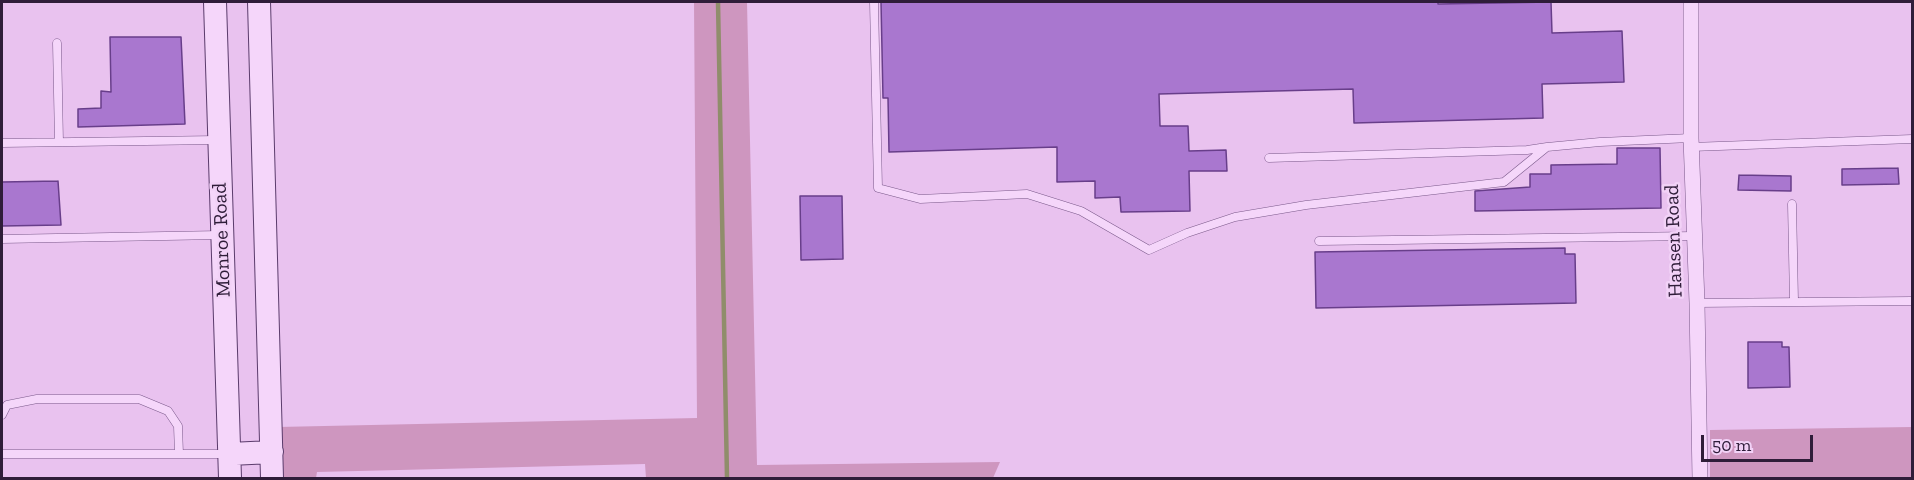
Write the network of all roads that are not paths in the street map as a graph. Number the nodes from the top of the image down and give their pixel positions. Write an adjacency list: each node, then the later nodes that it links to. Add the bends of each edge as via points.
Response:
1 (215, 2): 7 (main road, Monroe Road)
2 (260, 2): 22 (main road)
3 (874, 2): 11 (lane, via 878,188 920,199 1027,194 1081,211 1149,250 1235,217 1504,182)
4 (1691, 2): 9 (street, Hansen Road)
5 (57, 43): 8 (lane)
6 (1912, 139): 9 (lane)
7 (218, 140): 8 (lane); 14 (main road, Monroe Road)
8 (59, 142): 10 (lane)
9 (1691, 142): 11 (lane, via 1600,142); 15 (street, Hansen Road)
10 (2, 143)
11 (1547, 147): 12 (lane)
12 (1269, 158)
13 (1792, 204): 18 (lane)
14 (222, 235): 16 (lane); 25 (main road, Monroe Road)
15 (1695, 236): 17 (lane); 20 (street, Hansen Road)
16 (2, 239)
17 (1319, 241)
18 (1794, 301): 19 (lane); 20 (lane)
19 (1912, 301)
20 (1697, 303): 28 (street, Hansen Road)
21 (2, 415): 24 (lane, via 7,405 37,399 140,399 168,411 178,426)
22 (272, 452): 25 (main road); 27 (main road)
23 (2, 454): 24 (lane)
24 (179, 454): 25 (lane)
25 (230, 454): 26 (main road, Monroe Road)
26 (230, 478)
27 (272, 478)
28 (1700, 478)

